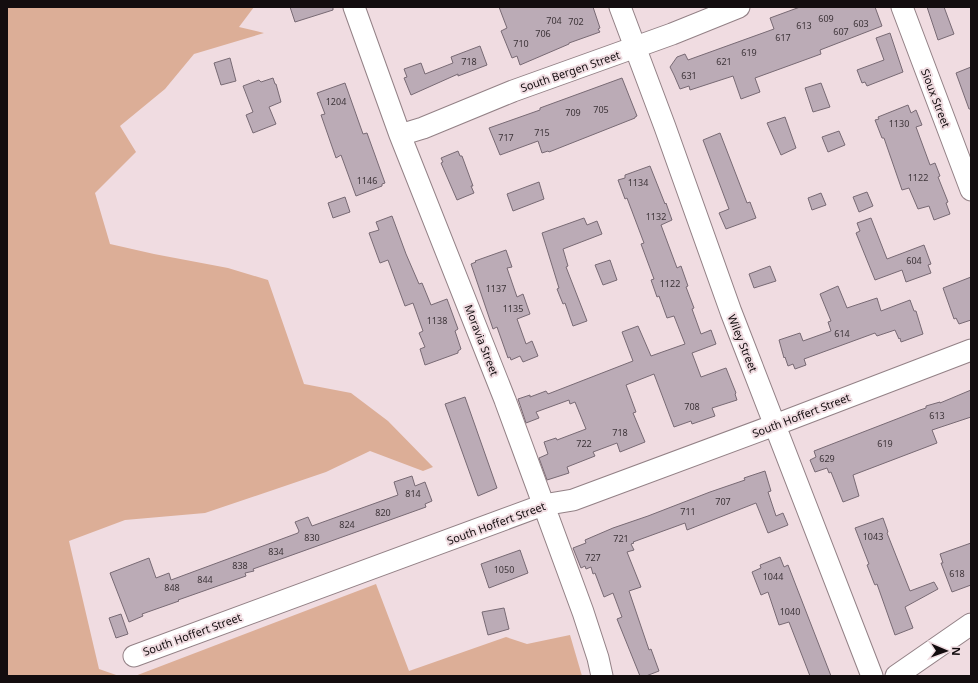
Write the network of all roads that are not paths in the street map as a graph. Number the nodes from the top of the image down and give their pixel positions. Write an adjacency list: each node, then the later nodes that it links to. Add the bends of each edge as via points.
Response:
1 (354, 7): 6 (street, Moravia Street)
2 (620, 7): 5 (street, Wiley Street)
3 (739, 7): 5 (street, South Bergen Street)
4 (902, 7): 7 (street, Sioux Street)
5 (636, 48): 6 (street, South Bergen Street, via 513,91); 9 (street, Wiley Street, via 731,312)
6 (400, 135): 10 (street, Moravia Street, via 493,370)
7 (971, 190)
8 (971, 350): 9 (street, South Hoffert Street)
9 (775, 425): 10 (street, South Hoffert Street, via 573,500); 14 (street, Wiley Street)
10 (543, 505): 12 (street, South Hoffert Street); 13 (street, Moravia Street, via 583,612)
11 (971, 624): 15 (street)
12 (134, 656)
13 (602, 676)
14 (872, 676)
15 (896, 676)

